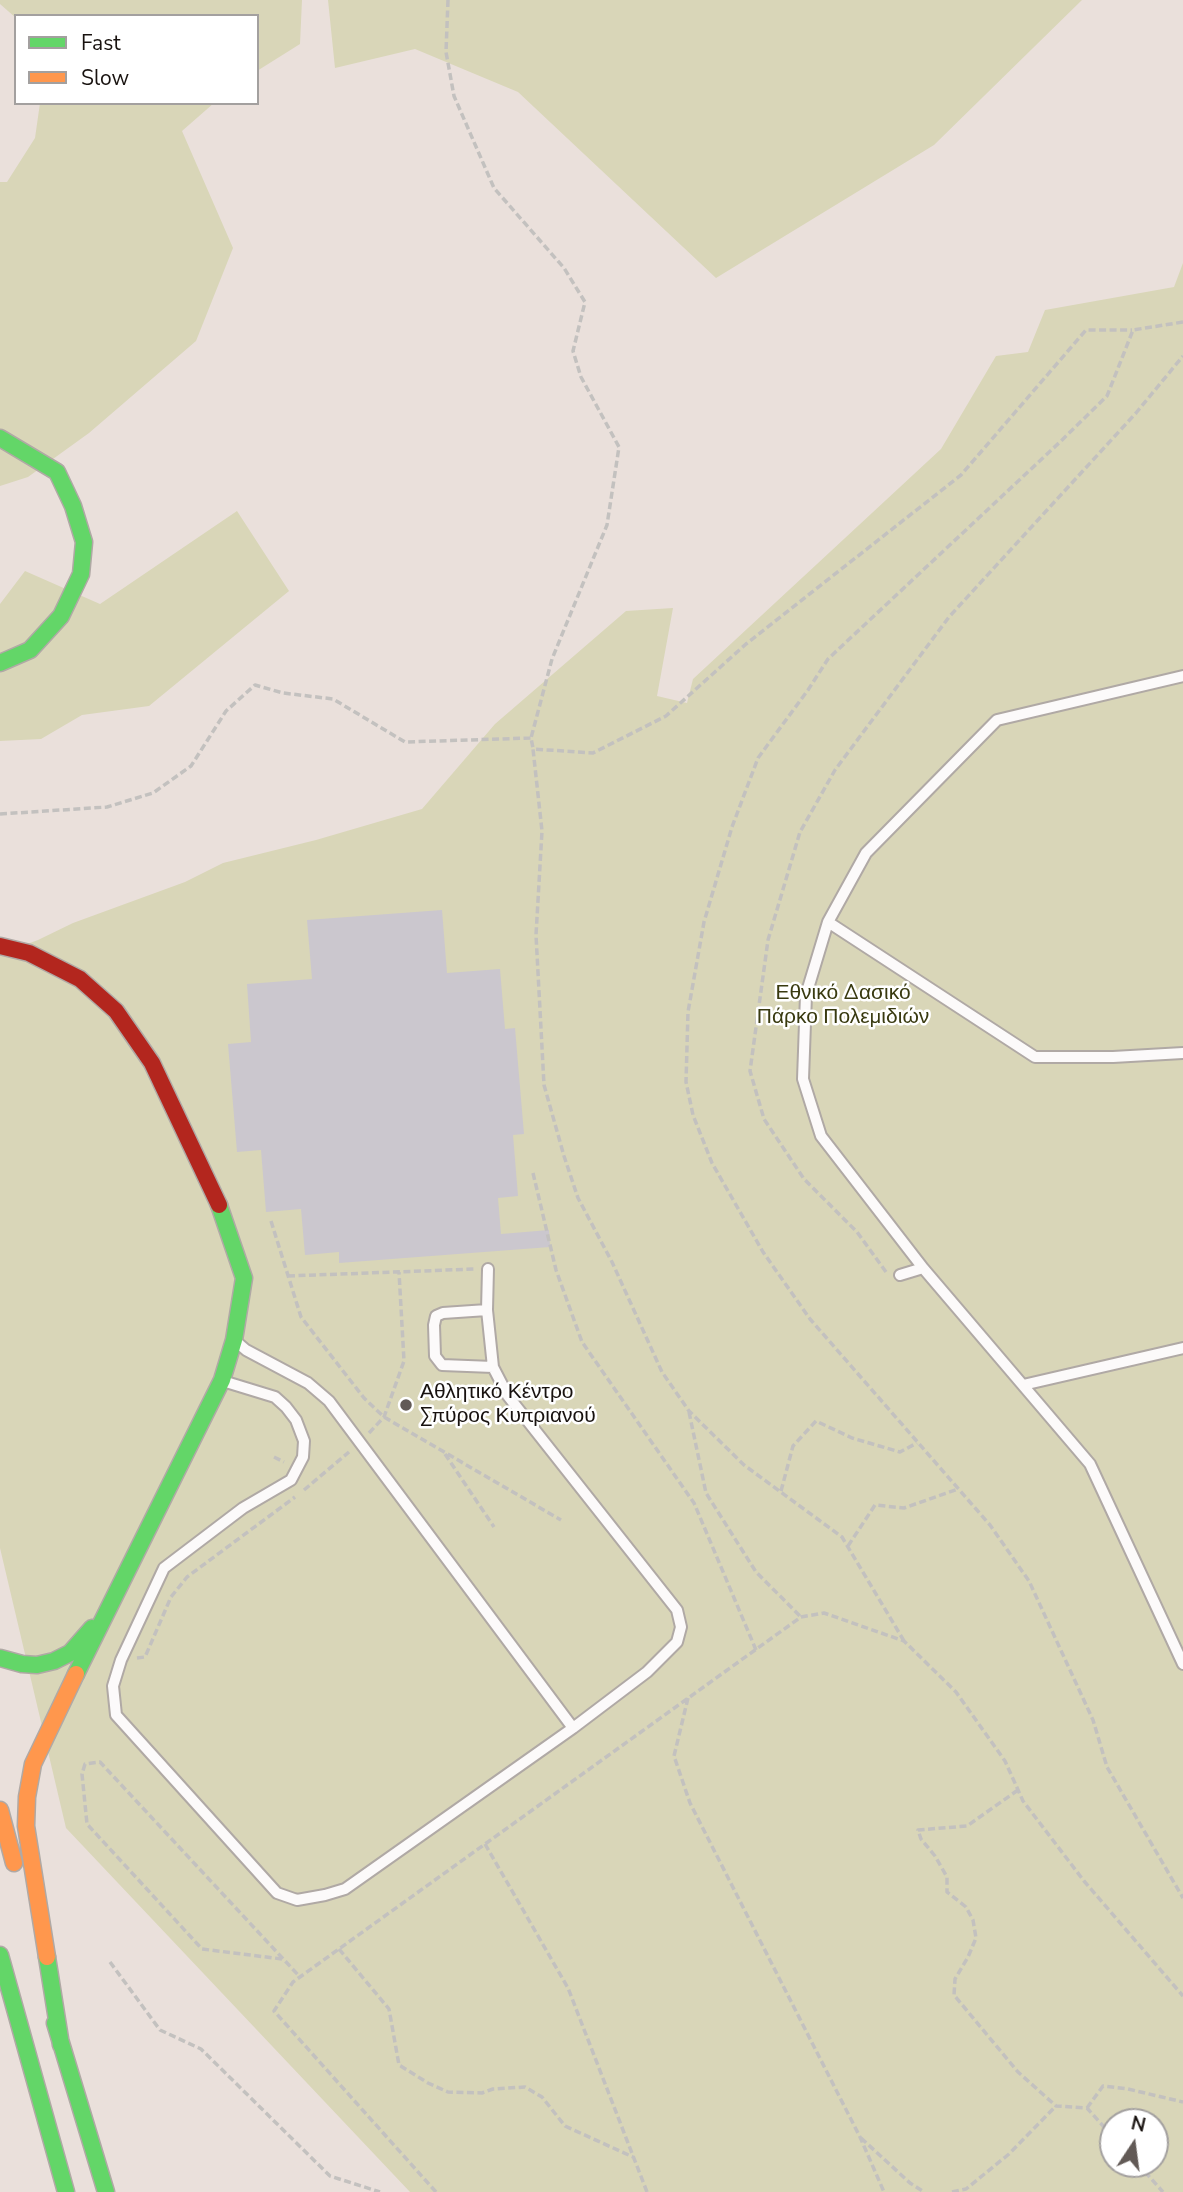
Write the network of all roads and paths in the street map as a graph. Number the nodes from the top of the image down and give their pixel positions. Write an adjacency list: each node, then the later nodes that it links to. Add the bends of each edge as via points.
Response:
1 (449, 0): 7 (path, via 446,52 454,96 494,188 564,268 585,302 573,351 581,377 619,447 607,525 552,659)
2 (1183, 322): 3 (path)
3 (1133, 330): 8 (path, via 1086,330 961,475 746,644 666,716 593,753); 26 (path, via 1107,396 828,659 758,758 704,922 688,1012 686,1082 712,1163 763,1252 810,1319)
4 (0, 438): 5 (main road, via 57,472 84,542 81,574 61,615 30,650)
5 (0, 663)
6 (1183, 676): 10 (lane, via 997,720 866,853)
7 (531, 738): 8 (path); 9 (path, via 405,742 334,699 255,685 226,711 191,766 153,793 107,807)
8 (533, 749): 25 (path, via 542,831 536,936 544,1085 578,1198 662,1372)
9 (0, 814)
10 (828, 922): 12 (lane, via 1035,1057); 15 (lane, via 806,995 803,1079 821,1136)
11 (0, 946): 20 (main road, via 29,953 80,979 116,1011 152,1063 222,1211 243,1279)
12 (1183, 1053)
13 (533, 1173): 36 (path, via 556,1270 582,1342 694,1503)
14 (271, 1221): 18 (path)
15 (923, 1268): 17 (lane); 24 (lane)
16 (488, 1269): 18 (path); 19 (lane)
17 (900, 1275)
18 (288, 1276): 27 (path, via 301,1317 364,1398 384,1417)
19 (487, 1310): 22 (lane); 22 (lane, via 436,1316 435,1356 442,1364)
20 (234, 1340): 23 (main road); 40 (lane, via 308,1383 329,1401)
21 (1183, 1348): 24 (lane)
22 (493, 1367): 40 (lane, via 508,1396 677,1610 681,1627 677,1642 646,1672)
23 (222, 1380): 33 (main road); 40 (lane, via 275,1397 286,1407 304,1441 303,1457 291,1480 243,1508 164,1568 121,1660 113,1686 116,1715 277,1893 297,1899 345,1889)
24 (1023, 1385): 38 (lane, via 1090,1464)
25 (688, 1411): 29 (path, via 744,1465); 34 (path, via 706,1493 756,1572)
26 (917, 1443): 28 (path); 29 (path, via 900,1452 852,1438 816,1420 793,1446)
27 (443, 1451): 30 (path); 31 (path)
28 (958, 1489): 32 (path, via 904,1508 875,1505); 44 (path, via 1029,1581 1093,1720 1107,1767)
29 (781, 1491): 32 (path)
30 (561, 1520)
31 (494, 1527)
32 (848, 1546): 35 (path)
33 (105, 1613): 37 (main road, via 70,1653 54,1661 37,1665); 52 (main road, via 43,1739 27,1797 26,1826)
34 (801, 1617): 35 (path, via 824,1614); 36 (path)
35 (904, 1640): 41 (path, via 956,1692 1005,1761)
36 (755, 1650): 39 (path)
37 (0, 1658)
38 (1183, 1664)
39 (688, 1698): 43 (path); 57 (path, via 674,1756 690,1803)
40 (573, 1728)
41 (1018, 1790): 50 (path, via 1084,1881); 54 (path, via 967,1826 918,1830 942,1866 947,1892 966,1907 973,1920 976,1938 955,1979 954,1995 1018,2072)
42 (0, 1810): 52 (main road)
43 (485, 1844): 45 (path); 58 (path, via 568,1988)
44 (1183, 1898)
45 (339, 1949): 49 (path); 58 (path, via 388,2009 399,2065 448,2092 525,2087 542,2097 565,2126)
46 (0, 1955): 61 (main road)
47 (282, 1959): 47 (path, via 100,1762 85,1764 87,1824 202,1949); 49 (path)
48 (110, 1962): 63 (path, via 160,2030 201,2049 330,2176)
49 (300, 1978): 64 (path, via 274,2011)
50 (1183, 1996)
51 (0, 2012): 60 (main road)
52 (61, 2045): 62 (main road)
53 (1183, 2102): 55 (path, via 1128,2088 1103,2087)
54 (1056, 2106): 55 (path); 68 (path, via 998,2163 966,2189)
55 (1087, 2108): 56 (path)
56 (1099, 2121)
57 (860, 2137): 66 (path); 67 (path)
58 (633, 2157): 65 (path)
59 (1150, 2178): 69 (path)
60 (55, 2192)
61 (66, 2192)
62 (106, 2192)
63 (380, 2192)
64 (436, 2192)
65 (647, 2192)
66 (884, 2192)
67 (924, 2192)
68 (952, 2192)
69 (1163, 2192)

